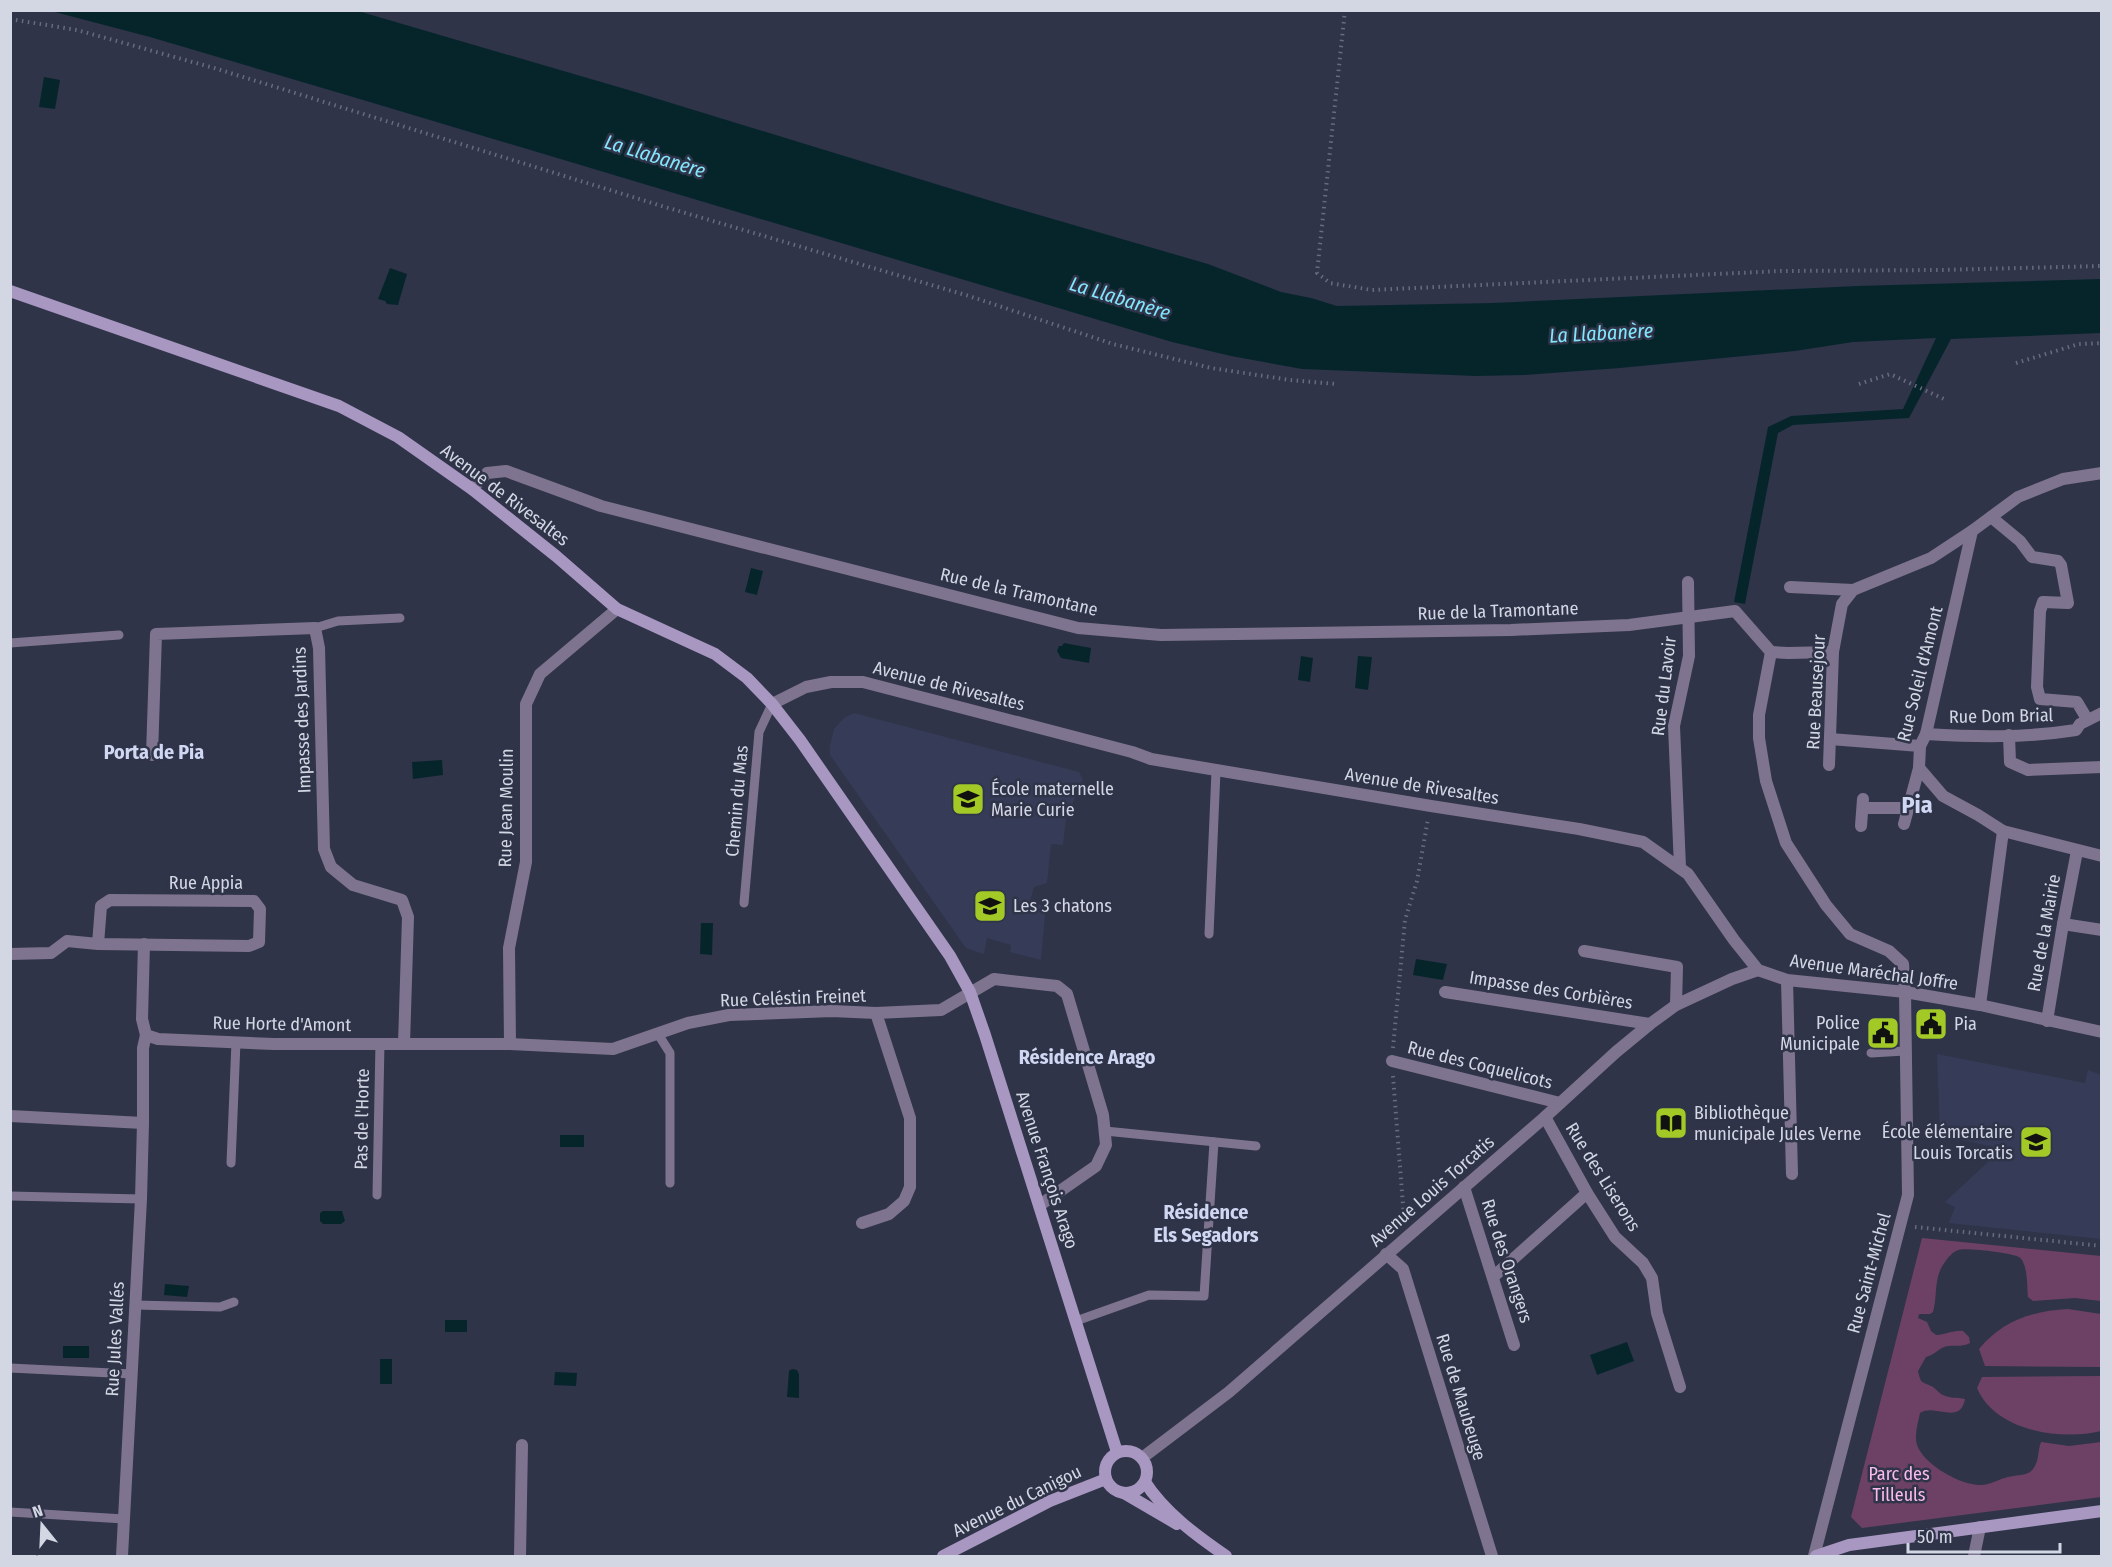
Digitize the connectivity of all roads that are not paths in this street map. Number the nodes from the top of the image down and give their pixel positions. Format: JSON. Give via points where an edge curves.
{"nodes":[{"id":1,"x":10,"y":291,"type":"edge"},
{"id":2,"x":2102,"y":473,"type":"edge"},
{"id":3,"x":472,"y":489,"type":"junction"},
{"id":4,"x":1991,"y":517,"type":"junction"},
{"id":5,"x":1972,"y":531,"type":"junction"},
{"id":6,"x":1688,"y":582,"type":"dead end"},
{"id":7,"x":1790,"y":587,"type":"dead end"},
{"id":8,"x":1853,"y":590,"type":"junction"},
{"id":9,"x":617,"y":609,"type":"junction"},
{"id":10,"x":1689,"y":616,"type":"junction"},
{"id":11,"x":400,"y":618,"type":"dead end"},
{"id":12,"x":315,"y":628,"type":"junction"},
{"id":13,"x":119,"y":635,"type":"dead end"},
{"id":14,"x":10,"y":643,"type":"edge"},
{"id":15,"x":1771,"y":652,"type":"junction"},
{"id":16,"x":1833,"y":652,"type":"junction"},
{"id":17,"x":772,"y":704,"type":"junction"},
{"id":18,"x":2102,"y":713,"type":"edge"},
{"id":19,"x":2087,"y":719,"type":"junction"},
{"id":20,"x":1926,"y":735,"type":"junction"},
{"id":21,"x":2009,"y":735,"type":"junction"},
{"id":22,"x":1830,"y":739,"type":"junction"},
{"id":23,"x":1920,"y":746,"type":"junction"},
{"id":24,"x":152,"y":755,"type":"dead end"},
{"id":25,"x":1829,"y":765,"type":"dead end"},
{"id":26,"x":2102,"y":766,"type":"edge"},
{"id":27,"x":1919,"y":768,"type":"junction"},
{"id":28,"x":1216,"y":771,"type":"junction"},
{"id":29,"x":1907,"y":808,"type":"junction"},
{"id":30,"x":1904,"y":824,"type":"dead end"},
{"id":31,"x":1861,"y":826,"type":"dead end"},
{"id":32,"x":2003,"y":831,"type":"junction"},
{"id":33,"x":2077,"y":851,"type":"junction"},
{"id":34,"x":2102,"y":855,"type":"edge"},
{"id":35,"x":1684,"y":870,"type":"junction"},
{"id":36,"x":744,"y":903,"type":"dead end"},
{"id":37,"x":2063,"y":924,"type":"junction"},
{"id":38,"x":2102,"y":930,"type":"edge"},
{"id":39,"x":1209,"y":934,"type":"dead end"},
{"id":40,"x":98,"y":944,"type":"junction"},
{"id":41,"x":144,"y":944,"type":"junction"},
{"id":42,"x":1584,"y":951,"type":"dead end"},
{"id":43,"x":10,"y":954,"type":"edge"},
{"id":44,"x":1758,"y":970,"type":"junction"},
{"id":45,"x":1786,"y":980,"type":"junction"},
{"id":46,"x":970,"y":992,"type":"junction"},
{"id":47,"x":1445,"y":992,"type":"dead end"},
{"id":48,"x":1905,"y":992,"type":"junction"},
{"id":49,"x":1676,"y":1005,"type":"junction"},
{"id":50,"x":1980,"y":1005,"type":"junction"},
{"id":51,"x":876,"y":1013,"type":"junction"},
{"id":52,"x":2047,"y":1021,"type":"junction"},
{"id":53,"x":1650,"y":1024,"type":"junction"},
{"id":54,"x":2102,"y":1032,"type":"edge"},
{"id":55,"x":658,"y":1034,"type":"junction"},
{"id":56,"x":146,"y":1035,"type":"junction"},
{"id":57,"x":236,"y":1042,"type":"junction"},
{"id":58,"x":380,"y":1043,"type":"junction"},
{"id":59,"x":404,"y":1044,"type":"junction"},
{"id":60,"x":510,"y":1044,"type":"junction"},
{"id":61,"x":1905,"y":1050,"type":"junction"},
{"id":62,"x":1871,"y":1053,"type":"dead end"},
{"id":63,"x":1392,"y":1061,"type":"road end"},
{"id":64,"x":1560,"y":1103,"type":"junction"},
{"id":65,"x":10,"y":1116,"type":"edge"},
{"id":66,"x":1545,"y":1117,"type":"junction"},
{"id":67,"x":143,"y":1123,"type":"junction"},
{"id":68,"x":1106,"y":1131,"type":"junction"},
{"id":69,"x":1214,"y":1142,"type":"junction"},
{"id":70,"x":1256,"y":1146,"type":"dead end"},
{"id":71,"x":231,"y":1163,"type":"dead end"},
{"id":72,"x":1792,"y":1174,"type":"dead end"},
{"id":73,"x":670,"y":1183,"type":"dead end"},
{"id":74,"x":1464,"y":1187,"type":"junction"},
{"id":75,"x":1587,"y":1193,"type":"junction"},
{"id":76,"x":377,"y":1195,"type":"dead end"},
{"id":77,"x":10,"y":1196,"type":"edge"},
{"id":78,"x":141,"y":1199,"type":"junction"},
{"id":79,"x":1040,"y":1205,"type":"junction"},
{"id":80,"x":862,"y":1223,"type":"dead end"},
{"id":81,"x":1386,"y":1254,"type":"junction"},
{"id":82,"x":1493,"y":1277,"type":"junction"},
{"id":83,"x":234,"y":1302,"type":"dead end"},
{"id":84,"x":135,"y":1305,"type":"junction"},
{"id":85,"x":1076,"y":1321,"type":"junction"},
{"id":86,"x":1514,"y":1345,"type":"dead end"},
{"id":87,"x":10,"y":1368,"type":"edge"},
{"id":88,"x":132,"y":1374,"type":"junction"},
{"id":89,"x":1680,"y":1387,"type":"dead end"},
{"id":90,"x":522,"y":1445,"type":"dead end"},
{"id":91,"x":1118,"y":1452,"type":"junction"},
{"id":92,"x":1142,"y":1458,"type":"junction"},
{"id":93,"x":1106,"y":1479,"type":"junction"},
{"id":94,"x":1145,"y":1482,"type":"junction"},
{"id":95,"x":1124,"y":1493,"type":"junction"},
{"id":96,"x":2102,"y":1511,"type":"edge"},
{"id":97,"x":10,"y":1512,"type":"edge"},
{"id":98,"x":124,"y":1519,"type":"junction"},
{"id":99,"x":1980,"y":1527,"type":"junction"},
{"id":100,"x":1194,"y":1533,"type":"junction"},
{"id":101,"x":122,"y":1557,"type":"edge"},
{"id":102,"x":520,"y":1557,"type":"edge"},
{"id":103,"x":944,"y":1557,"type":"edge"},
{"id":104,"x":1226,"y":1557,"type":"edge"},
{"id":105,"x":1492,"y":1557,"type":"edge"},
{"id":106,"x":1815,"y":1557,"type":"edge"},
{"id":107,"x":1974,"y":1557,"type":"edge"}],
"edges":[{"from":1,"to":3,"type":"main road","name":"Avenue de Rivesaltes","via":[[339,406],[398,437]]},
{"from":2,"to":4,"type":"street","via":[[2063,479],[2018,497]]},
{"from":3,"to":9,"type":"main road","name":"Avenue de Rivesaltes"},
{"from":3,"to":10,"type":"street","name":"Rue de la Tramontane","via":[[487,473],[506,471],[601,506],[1078,628],[1161,635],[1488,630],[1629,625]]},
{"from":4,"to":5,"type":"street"},
{"from":4,"to":19,"type":"street","via":[[2020,541],[2032,557],[2058,561],[2061,565],[2068,603],[2043,602],[2037,687],[2040,699],[2077,702]]},
{"from":5,"to":8,"type":"street","via":[[1931,558]]},
{"from":5,"to":20,"type":"street","name":"Rue Soleil d'Amont"},
{"from":6,"to":10,"type":"street","name":"Rue du Lavoir"},
{"from":7,"to":8,"type":"street"},
{"from":8,"to":16,"type":"street","name":"Rue Beausejour","via":[[1842,604]]},
{"from":9,"to":17,"type":"main road","name":"Avenue de Rivesaltes","via":[[715,654],[747,678]]},
{"from":9,"to":60,"type":"street","name":"Rue Jean Moulin","via":[[540,674],[526,704],[526,861],[508,948]]},
{"from":10,"to":15,"type":"street","name":"Rue de la Tramontane","via":[[1736,611]]},
{"from":10,"to":35,"type":"street","name":"Rue du Lavoir","via":[[1689,657],[1674,726]]},
{"from":11,"to":12,"type":"lane","via":[[338,621]]},
{"from":12,"to":24,"type":"street","name":"Impasse des Jardins","via":[[156,634]]},
{"from":12,"to":59,"type":"street","name":"Impasse des Jardins","via":[[319,648],[324,849],[332,867],[353,885],[402,900],[408,917]]},
{"from":13,"to":14,"type":"lane"},
{"from":15,"to":16,"type":"street"},
{"from":15,"to":48,"type":"street","name":"Rue Saint-Michel","via":[[1759,715],[1759,738],[1766,781],[1786,843],[1850,934],[1890,951],[1903,964]]},
{"from":16,"to":22,"type":"street","name":"Rue Beausejour"},
{"from":17,"to":28,"type":"street","name":"Avenue de Rivesaltes","via":[[806,687],[862,682],[1151,759]]},
{"from":17,"to":36,"type":"lane","name":"Chemin du Mas","via":[[759,732]]},
{"from":17,"to":46,"type":"main road","name":"Avenue François Arago","via":[[943,946]]},
{"from":18,"to":19,"type":"street"},
{"from":19,"to":21,"type":"street","name":"Rue Dom Brial","via":[[2076,730]]},
{"from":20,"to":21,"type":"street","name":"Rue Dom Brial"},
{"from":20,"to":23,"type":"street","name":"Rue Soleil d'Amont"},
{"from":21,"to":26,"type":"street","via":[[2010,762],[2028,770]]},
{"from":22,"to":23,"type":"street"},
{"from":22,"to":25,"type":"street","name":"Rue Beausejour"},
{"from":23,"to":27,"type":"street","name":"Rue Soleil d'Amont"},
{"from":27,"to":29,"type":"street","name":"Rue Soleil d'Amont"},
{"from":27,"to":32,"type":"street","via":[[1943,796]]},
{"from":28,"to":35,"type":"street","name":"Avenue de Rivesaltes","via":[[1643,842]]},
{"from":28,"to":39,"type":"lane"},
{"from":29,"to":30,"type":"street","name":"Rue Soleil d'Amont"},
{"from":29,"to":31,"type":"street","via":[[1863,804]]},
{"from":32,"to":33,"type":"street"},
{"from":32,"to":50,"type":"street"},
{"from":33,"to":34,"type":"street"},
{"from":33,"to":37,"type":"street","name":"Rue de la Mairie"},
{"from":35,"to":44,"type":"street"},
{"from":37,"to":38,"type":"street"},
{"from":37,"to":52,"type":"street","name":"Rue de la Mairie"},
{"from":40,"to":41,"type":"street","name":"Rue Appia"},
{"from":40,"to":41,"type":"street","name":"Rue Appia","via":[[101,906],[110,900],[254,901],[260,909],[259,942],[249,946]]},
{"from":40,"to":43,"type":"street","name":"Rue Appia","via":[[67,941],[51,954]]},
{"from":41,"to":56,"type":"street","via":[[142,1019]]},
{"from":42,"to":49,"type":"street","via":[[1677,967]]},
{"from":44,"to":45,"type":"street","name":"Avenue Maréchal Joffre"},
{"from":44,"to":49,"type":"street","name":"Avenue Louis Torcatis"},
{"from":45,"to":48,"type":"street","name":"Avenue Maréchal Joffre"},
{"from":45,"to":72,"type":"street"},
{"from":46,"to":51,"type":"street","name":"Rue Celéstin Freinet","via":[[941,1010]]},
{"from":46,"to":68,"type":"street","name":"Rue Celéstin Freinet","via":[[994,979],[1057,986],[1067,994]]},
{"from":46,"to":79,"type":"main road","name":"Avenue François Arago"},
{"from":47,"to":53,"type":"street","name":"Impasse des Corbières"},
{"from":48,"to":50,"type":"street","name":"Avenue Maréchal Joffre"},
{"from":48,"to":61,"type":"street","name":"Rue Saint-Michel"},
{"from":49,"to":53,"type":"street","name":"Avenue Louis Torcatis"},
{"from":50,"to":52,"type":"street","name":"Avenue Maréchal Joffre"},
{"from":51,"to":55,"type":"street","name":"Rue Celéstin Freinet","via":[[729,1015]]},
{"from":51,"to":80,"type":"street","via":[[910,1118],[910,1187],[904,1201],[889,1214]]},
{"from":52,"to":54,"type":"street","name":"Avenue Maréchal Joffre"},
{"from":53,"to":64,"type":"street","name":"Avenue Louis Torcatis"},
{"from":55,"to":60,"type":"street","name":"Rue Celéstin Freinet","via":[[613,1049]]},
{"from":55,"to":73,"type":"lane","via":[[670,1053]]},
{"from":56,"to":57,"type":"street","name":"Rue Horte d'Amont","via":[[158,1039]]},
{"from":56,"to":67,"type":"street","name":"Rue Jules Vallés"},
{"from":57,"to":58,"type":"street","name":"Rue Horte d'Amont"},
{"from":57,"to":71,"type":"lane"},
{"from":58,"to":59,"type":"street","name":"Rue Horte d'Amont"},
{"from":58,"to":76,"type":"lane","name":"Pas de l'Horte"},
{"from":59,"to":60,"type":"street","name":"Rue Horte d'Amont"},
{"from":61,"to":62,"type":"lane"},
{"from":61,"to":106,"type":"street","name":"Rue Saint-Michel","via":[[1908,1195]]},
{"from":63,"to":64,"type":"street","name":"Rue des Coquelicots"},
{"from":64,"to":66,"type":"street","name":"Avenue Louis Torcatis"},
{"from":65,"to":67,"type":"street"},
{"from":66,"to":74,"type":"street","name":"Avenue Louis Torcatis"},
{"from":66,"to":75,"type":"street","name":"Rue des Liserons"},
{"from":67,"to":78,"type":"street","name":"Rue Jules Vallés"},
{"from":68,"to":69,"type":"lane"},
{"from":68,"to":79,"type":"street","via":[[1106,1145],[1096,1166]]},
{"from":69,"to":70,"type":"lane"},
{"from":69,"to":85,"type":"lane","via":[[1204,1296],[1149,1295]]},
{"from":74,"to":81,"type":"street","name":"Avenue Louis Torcatis"},
{"from":74,"to":82,"type":"street","name":"Rue des Orangers"},
{"from":75,"to":82,"type":"street"},
{"from":75,"to":89,"type":"street","name":"Rue des Liserons","via":[[1615,1237],[1643,1263],[1652,1278],[1657,1313]]},
{"from":77,"to":78,"type":"lane"},
{"from":78,"to":84,"type":"street","name":"Rue Jules Vallés"},
{"from":79,"to":85,"type":"main road","name":"Avenue François Arago"},
{"from":81,"to":92,"type":"street","name":"Avenue Louis Torcatis","via":[[1229,1392]]},
{"from":81,"to":105,"type":"street","name":"Rue de Maubeuge","via":[[1403,1269]]},
{"from":82,"to":86,"type":"street","name":"Rue des Orangers"},
{"from":83,"to":84,"type":"lane","via":[[220,1307]]},
{"from":84,"to":88,"type":"street","name":"Rue Jules Vallés"},
{"from":85,"to":91,"type":"main road","name":"Avenue François Arago"},
{"from":87,"to":88,"type":"lane"},
{"from":88,"to":98,"type":"street","name":"Rue Jules Vallés"},
{"from":90,"to":102,"type":"street"},
{"from":91,"to":92,"type":"main road","via":[[1128,1450]]},
{"from":91,"to":93,"type":"main road","via":[[1109,1459]]},
{"from":92,"to":94,"type":"main road","via":[[1148,1473]]},
{"from":93,"to":95,"type":"main road","via":[[1110,1486]]},
{"from":93,"to":103,"type":"main road","name":"Avenue du Canigou","via":[[1050,1501]]},
{"from":94,"to":95,"type":"main road"},
{"from":94,"to":100,"type":"main road"},
{"from":95,"to":100,"type":"main road"},
{"from":96,"to":99,"type":"main road"},
{"from":97,"to":98,"type":"lane"},
{"from":98,"to":101,"type":"street","name":"Rue Jules Vallés"},
{"from":99,"to":106,"type":"main road","via":[[1849,1545]]},
{"from":99,"to":107,"type":"street"},
{"from":100,"to":104,"type":"main road"}]}
